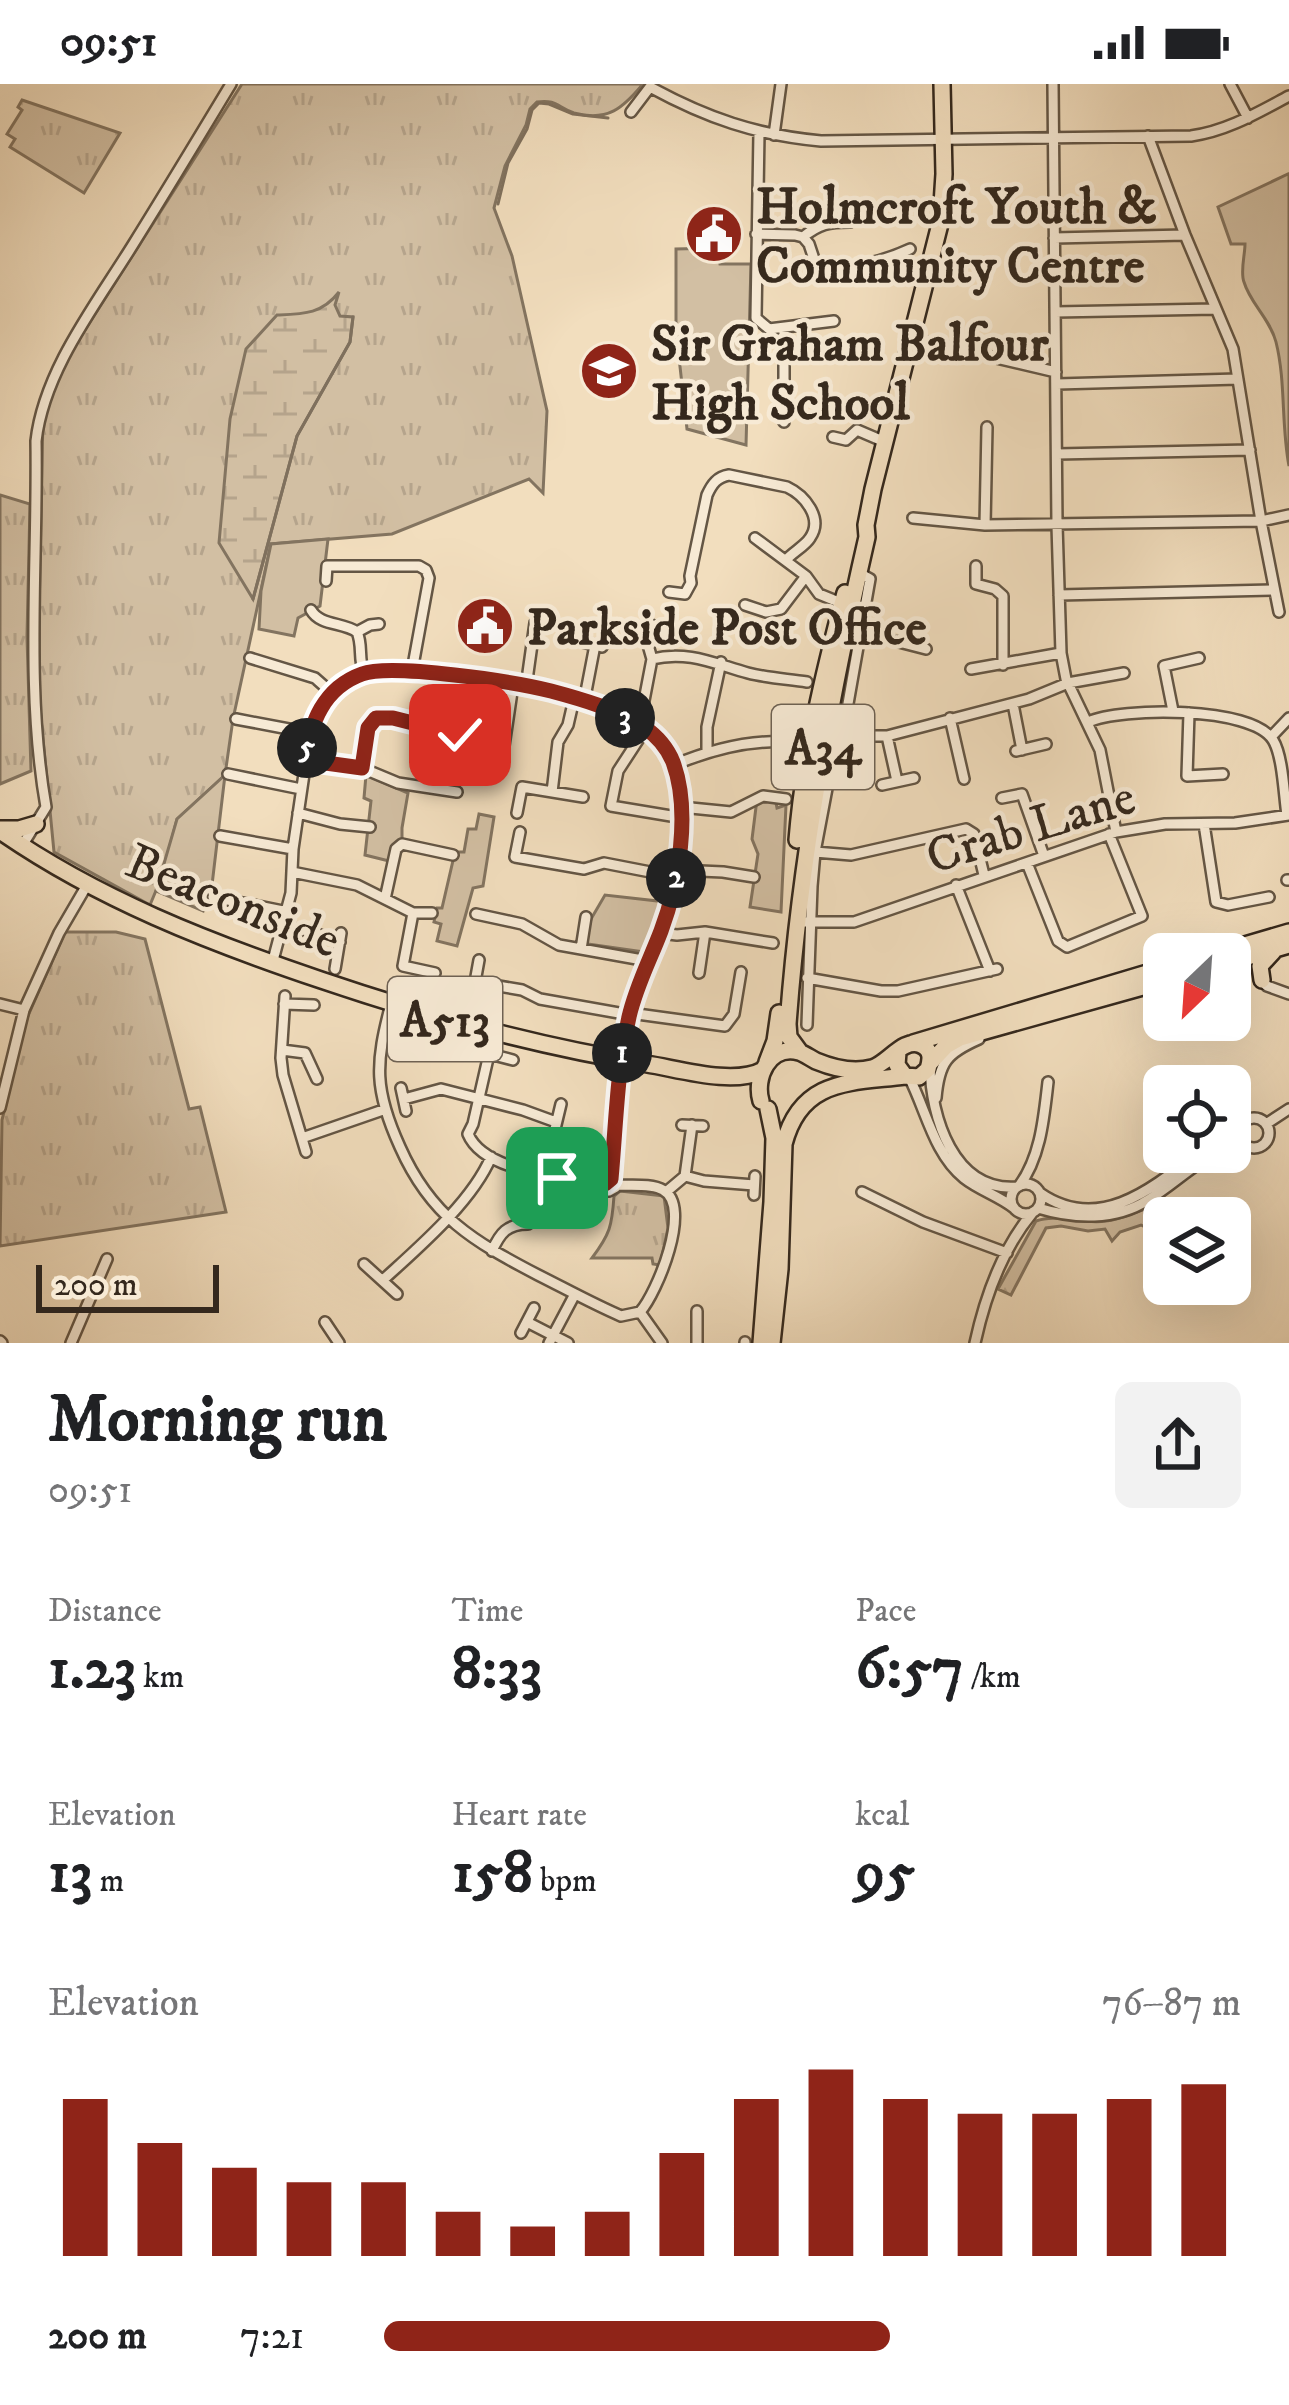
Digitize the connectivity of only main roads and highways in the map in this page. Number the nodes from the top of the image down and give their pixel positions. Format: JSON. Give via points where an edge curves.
{"nodes":[{"id":1,"x":943,"y":84,"type":"edge"},
{"id":2,"x":866,"y":525,"type":"junction"},
{"id":3,"x":847,"y":605,"type":"junction"},
{"id":4,"x":832,"y":723,"type":"junction"},
{"id":5,"x":36,"y":824,"type":"road end"},
{"id":6,"x":0,"y":830,"type":"edge"},
{"id":7,"x":1289,"y":932,"type":"edge"},
{"id":8,"x":1251,"y":943,"type":"edge"},
{"id":9,"x":1283,"y":947,"type":"edge"},
{"id":10,"x":1251,"y":957,"type":"edge"},
{"id":11,"x":1251,"y":972,"type":"edge"},
{"id":12,"x":1143,"y":974,"type":"edge"},
{"id":13,"x":1143,"y":987,"type":"edge"},
{"id":14,"x":906,"y":1047,"type":"junction"},
{"id":15,"x":807,"y":1056,"type":"junction"},
{"id":16,"x":930,"y":1065,"type":"junction"},
{"id":17,"x":765,"y":1066,"type":"junction"},
{"id":18,"x":907,"y":1076,"type":"junction"},
{"id":19,"x":731,"y":1078,"type":"junction"},
{"id":20,"x":808,"y":1102,"type":"junction"},
{"id":21,"x":765,"y":1105,"type":"junction"},
{"id":22,"x":761,"y":1343,"type":"edge"},
{"id":23,"x":772,"y":1343,"type":"edge"}],
"edges":[{"from":1,"to":2,"type":"highway","number":"A34","via":[[941,220]]},
{"from":2,"to":3,"type":"highway","number":"A34"},
{"from":2,"to":3,"type":"highway","number":"A34"},
{"from":3,"to":4,"type":"highway","number":"A34"},
{"from":4,"to":15,"type":"highway","number":"A34","via":[[809,823],[788,1024]]},
{"from":4,"to":17,"type":"highway","number":"A34","via":[[801,786],[776,1041]]},
{"from":5,"to":6,"type":"highway"},
{"from":6,"to":19,"type":"highway","name":"Beaconside","number":"A513","via":[[148,916],[272,964],[513,1037]]},
{"from":7,"to":8,"type":"highway"},
{"from":9,"to":10,"type":"highway"},
{"from":9,"to":11,"type":"highway","via":[[1260,966],[1262,980]]},
{"from":12,"to":14,"type":"highway"},
{"from":13,"to":16,"type":"highway","via":[[960,1038]]},
{"from":14,"to":15,"type":"highway","via":[[864,1070]]},
{"from":14,"to":16,"type":"highway","via":[[925,1047]]},
{"from":14,"to":18,"type":"highway","via":[[897,1065]]},
{"from":15,"to":17,"type":"highway","via":[[784,1052]]},
{"from":15,"to":20,"type":"highway","via":[[820,1074]]},
{"from":16,"to":18,"type":"highway","via":[[921,1076]]},
{"from":17,"to":19,"type":"highway","name":"Beaconside","number":"A513"},
{"from":17,"to":21,"type":"highway","via":[[758,1083]]},
{"from":18,"to":20,"type":"highway","via":[[831,1085]]},
{"from":19,"to":21,"type":"highway","name":"Beaconside","number":"A513"},
{"from":20,"to":21,"type":"highway","via":[[785,1113]]},
{"from":20,"to":23,"type":"highway","via":[[784,1144]]},
{"from":21,"to":22,"type":"highway","via":[[774,1138]]}]}
